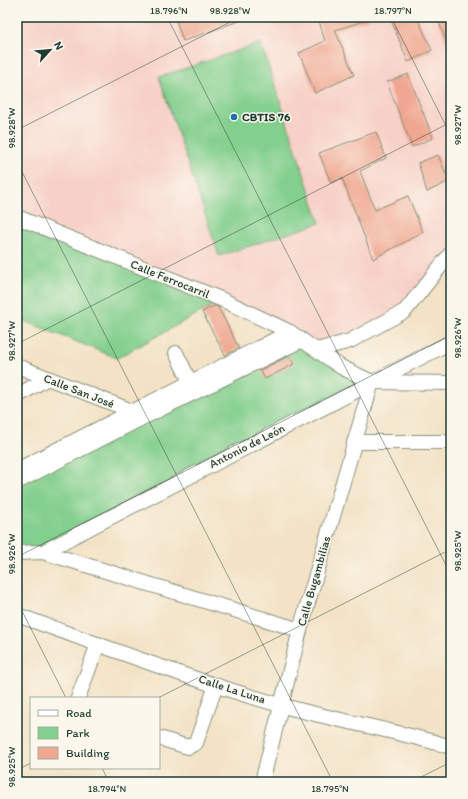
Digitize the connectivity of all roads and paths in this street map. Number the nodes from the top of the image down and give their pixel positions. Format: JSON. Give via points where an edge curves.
{"nodes":[{"id":1,"x":17,"y":217,"type":"edge"},
{"id":2,"x":451,"y":253,"type":"edge"},
{"id":3,"x":290,"y":332,"type":"junction"},
{"id":4,"x":302,"y":340,"type":"junction"},
{"id":5,"x":451,"y":342,"type":"edge"},
{"id":6,"x":317,"y":350,"type":"junction"},
{"id":7,"x":176,"y":353,"type":"dead end"},
{"id":8,"x":17,"y":366,"type":"edge"},
{"id":9,"x":46,"y":379,"type":"junction"},
{"id":10,"x":372,"y":382,"type":"junction"},
{"id":11,"x":451,"y":383,"type":"edge"},
{"id":12,"x":193,"y":387,"type":"junction"},
{"id":13,"x":17,"y":396,"type":"edge"},
{"id":14,"x":136,"y":415,"type":"junction"},
{"id":15,"x":354,"y":442,"type":"junction"},
{"id":16,"x":451,"y":442,"type":"edge"},
{"id":17,"x":17,"y":470,"type":"edge"},
{"id":18,"x":17,"y":482,"type":"edge"},
{"id":19,"x":44,"y":552,"type":"junction"},
{"id":20,"x":17,"y":553,"type":"edge"},
{"id":21,"x":17,"y":615,"type":"edge"},
{"id":22,"x":300,"y":630,"type":"junction"},
{"id":23,"x":98,"y":644,"type":"junction"},
{"id":24,"x":216,"y":685,"type":"junction"},
{"id":25,"x":78,"y":697,"type":"edge"},
{"id":26,"x":281,"y":706,"type":"junction"},
{"id":27,"x":160,"y":738,"type":"edge"},
{"id":28,"x":451,"y":747,"type":"edge"},
{"id":29,"x":262,"y":782,"type":"edge"}],
"edges":[{"from":1,"to":3,"type":"street","name":"Calle Ferrocarril","via":[[224,300]]},
{"from":2,"to":6,"type":"street","via":[[405,311],[350,341]]},
{"from":3,"to":4,"type":"street","name":"Calle Ferrocarril"},
{"from":3,"to":12,"type":"street"},
{"from":4,"to":6,"type":"street","name":"Calle Ferrocarril"},
{"from":4,"to":12,"type":"street"},
{"from":5,"to":10,"type":"street","name":"Antonio de León"},
{"from":6,"to":10,"type":"street","name":"Calle Ferrocarril","via":[[341,367]]},
{"from":7,"to":12,"type":"street"},
{"from":8,"to":9,"type":"street","name":"Calle San José"},
{"from":9,"to":13,"type":"street"},
{"from":9,"to":14,"type":"street","name":"Calle San José"},
{"from":10,"to":11,"type":"street"},
{"from":10,"to":15,"type":"street","name":"Calle Bugambilias"},
{"from":10,"to":19,"type":"street","name":"Antonio de León"},
{"from":12,"to":14,"type":"street"},
{"from":14,"to":17,"type":"street"},
{"from":14,"to":18,"type":"street"},
{"from":15,"to":16,"type":"street"},
{"from":15,"to":22,"type":"street","name":"Calle Bugambilias"},
{"from":19,"to":20,"type":"street"},
{"from":19,"to":22,"type":"street"},
{"from":21,"to":23,"type":"street","name":"Calle La Luna"},
{"from":22,"to":26,"type":"street","name":"Calle Bugambilias"},
{"from":23,"to":24,"type":"street","name":"Calle La Luna"},
{"from":23,"to":25,"type":"street"},
{"from":24,"to":26,"type":"street","name":"Calle La Luna"},
{"from":24,"to":27,"type":"street","via":[[196,743],[188,747]]},
{"from":26,"to":28,"type":"street","name":"Calle La Luna"},
{"from":26,"to":29,"type":"street","name":"Calle Bugambilias"}]}
